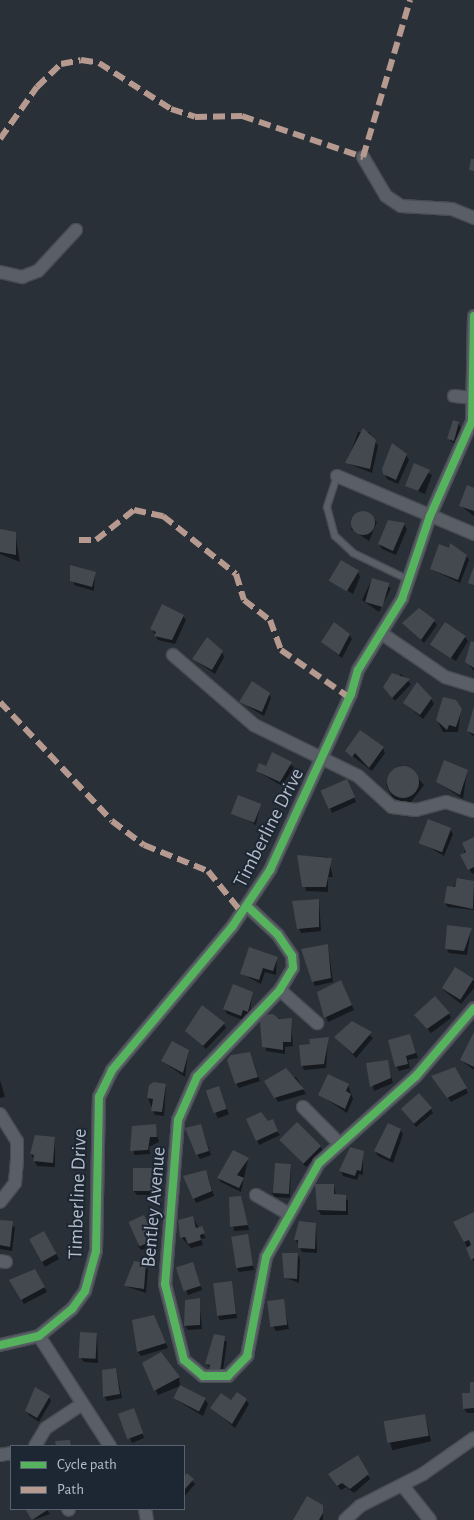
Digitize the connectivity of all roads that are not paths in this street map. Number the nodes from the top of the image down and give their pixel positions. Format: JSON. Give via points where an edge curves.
{"nodes":[{"id":1,"x":364,"y":157,"type":"dead end"},
{"id":2,"x":474,"y":218,"type":"edge"},
{"id":3,"x":76,"y":230,"type":"dead end"},
{"id":4,"x":0,"y":272,"type":"edge"},
{"id":5,"x":474,"y":316,"type":"edge"},
{"id":6,"x":454,"y":396,"type":"dead end"},
{"id":7,"x":473,"y":398,"type":"edge"},
{"id":8,"x":337,"y":476,"type":"joint"},
{"id":9,"x":430,"y":516,"type":"junction"},
{"id":10,"x":474,"y":534,"type":"edge"},
{"id":11,"x":409,"y":580,"type":"junction"},
{"id":12,"x":380,"y":633,"type":"junction"},
{"id":13,"x":173,"y":655,"type":"dead end"},
{"id":14,"x":474,"y":686,"type":"edge"},
{"id":15,"x":322,"y":759,"type":"junction"},
{"id":16,"x":474,"y":811,"type":"edge"},
{"id":17,"x":247,"y":906,"type":"junction"},
{"id":18,"x":280,"y":990,"type":"junction"},
{"id":19,"x":474,"y":1008,"type":"edge"},
{"id":20,"x":316,"y":1024,"type":"dead end"},
{"id":21,"x":304,"y":1107,"type":"dead end"},
{"id":22,"x":0,"y":1114,"type":"edge"},
{"id":23,"x":338,"y":1142,"type":"junction"},
{"id":24,"x":256,"y":1195,"type":"dead end"},
{"id":25,"x":0,"y":1202,"type":"edge"},
{"id":26,"x":289,"y":1214,"type":"junction"},
{"id":27,"x":39,"y":1336,"type":"junction"},
{"id":28,"x":0,"y":1345,"type":"edge"},
{"id":29,"x":82,"y":1404,"type":"junction"},
{"id":30,"x":474,"y":1438,"type":"edge"},
{"id":31,"x":36,"y":1445,"type":"edge"},
{"id":32,"x":109,"y":1445,"type":"edge"},
{"id":33,"x":403,"y":1486,"type":"junction"},
{"id":34,"x":345,"y":1520,"type":"edge"},
{"id":35,"x":430,"y":1520,"type":"edge"}],
"edges":[{"from":1,"to":2,"type":"street","via":[[386,196],[401,206],[452,209]]},
{"from":3,"to":4,"type":"street","via":[[38,271],[22,278]]},
{"from":5,"to":7,"type":"street","name":"Timberline Drive"},
{"from":6,"to":7,"type":"street"},
{"from":7,"to":9,"type":"street","name":"Timberline Drive","via":[[472,421]]},
{"from":8,"to":9,"type":"street"},
{"from":8,"to":11,"type":"lane","via":[[327,507],[335,536],[353,553]]},
{"from":9,"to":10,"type":"street"},
{"from":9,"to":11,"type":"street","name":"Timberline Drive"},
{"from":11,"to":12,"type":"street","name":"Timberline Drive"},
{"from":12,"to":14,"type":"street","via":[[445,676]]},
{"from":12,"to":15,"type":"street","name":"Timberline Drive","via":[[358,670]]},
{"from":13,"to":15,"type":"street","via":[[254,726]]},
{"from":15,"to":16,"type":"street","via":[[358,776],[392,807],[416,810],[446,802]]},
{"from":15,"to":17,"type":"street","name":"Timberline Drive","via":[[281,850]]},
{"from":17,"to":18,"type":"street","name":"Bentley Avenue","via":[[278,935],[292,956],[293,968]]},
{"from":17,"to":27,"type":"street","name":"Timberline Drive","via":[[112,1070],[99,1097],[95,1133],[96,1251],[92,1268],[72,1309]]},
{"from":18,"to":20,"type":"street"},
{"from":18,"to":26,"type":"street","name":"Bentley Avenue","via":[[197,1076],[178,1120],[165,1284],[184,1360],[193,1370],[214,1379],[228,1376],[247,1356],[259,1277]]},
{"from":19,"to":23,"type":"street","name":"Bentley Avenue","via":[[416,1076]]},
{"from":21,"to":23,"type":"street"},
{"from":22,"to":25,"type":"street","via":[[15,1134],[17,1160],[14,1182]]},
{"from":23,"to":26,"type":"street","name":"Bentley Avenue","via":[[319,1163]]},
{"from":24,"to":26,"type":"street"},
{"from":27,"to":28,"type":"street","name":"Timberline Drive"},
{"from":27,"to":29,"type":"street"},
{"from":29,"to":31,"type":"street","via":[[46,1428]]},
{"from":29,"to":32,"type":"street"},
{"from":30,"to":33,"type":"street"},
{"from":33,"to":34,"type":"street","via":[[360,1506]]},
{"from":33,"to":35,"type":"street"}]}
